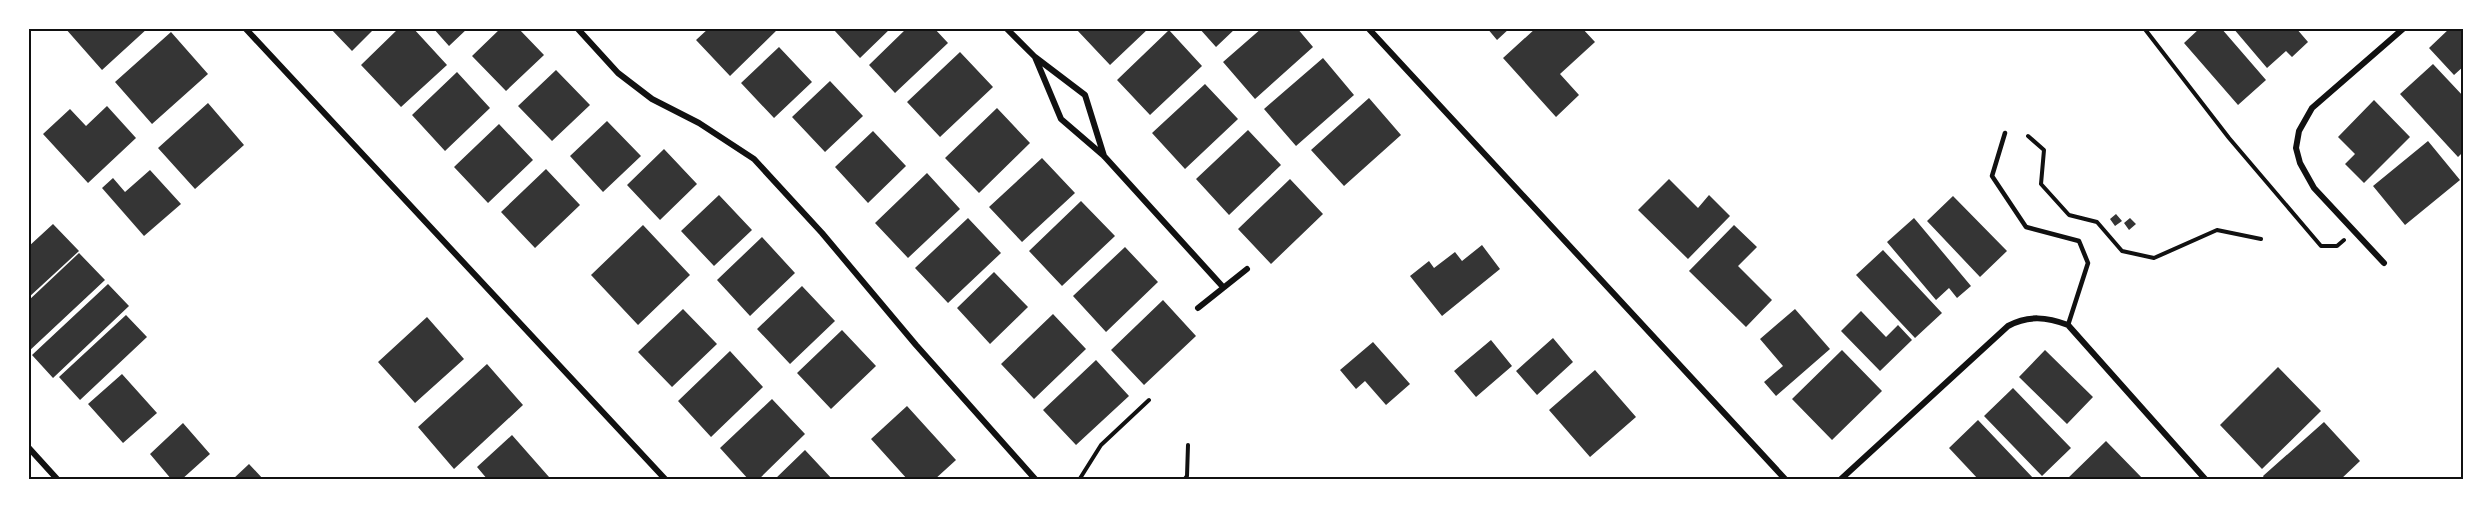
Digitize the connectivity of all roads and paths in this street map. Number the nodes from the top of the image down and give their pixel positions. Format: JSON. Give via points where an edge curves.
{"nodes":[{"id":1,"x":245,"y":28,"type":"edge"},
{"id":2,"x":577,"y":28,"type":"edge"},
{"id":3,"x":1006,"y":28,"type":"edge"},
{"id":4,"x":1368,"y":28,"type":"edge"},
{"id":5,"x":2144,"y":28,"type":"edge"},
{"id":6,"x":2404,"y":28,"type":"edge"},
{"id":7,"x":1035,"y":57,"type":"junction"},
{"id":8,"x":2005,"y":133,"type":"dead end"},
{"id":9,"x":2028,"y":136,"type":"dead end"},
{"id":10,"x":1104,"y":156,"type":"junction"},
{"id":11,"x":2355,"y":231,"type":"junction"},
{"id":12,"x":2261,"y":239,"type":"dead end"},
{"id":13,"x":2384,"y":263,"type":"dead end"},
{"id":14,"x":1247,"y":269,"type":"dead end"},
{"id":15,"x":1223,"y":286,"type":"junction"},
{"id":16,"x":1198,"y":308,"type":"dead end"},
{"id":17,"x":2068,"y":325,"type":"junction"},
{"id":18,"x":1149,"y":400,"type":"dead end"},
{"id":19,"x":1188,"y":445,"type":"dead end"},
{"id":20,"x":28,"y":447,"type":"edge"},
{"id":21,"x":1080,"y":479,"type":"edge"},
{"id":22,"x":58,"y":480,"type":"edge"},
{"id":23,"x":666,"y":480,"type":"edge"},
{"id":24,"x":1036,"y":480,"type":"edge"},
{"id":25,"x":1184,"y":480,"type":"edge"},
{"id":26,"x":1786,"y":480,"type":"edge"},
{"id":27,"x":1840,"y":480,"type":"edge"},
{"id":28,"x":2206,"y":480,"type":"edge"}],
"edges":[{"from":1,"to":23,"type":"street"},
{"from":2,"to":24,"type":"street","via":[[618,73],[652,99],[699,123],[754,159]]},
{"from":3,"to":7,"type":"street"},
{"from":4,"to":26,"type":"street"},
{"from":5,"to":11,"type":"path","via":[[2229,138],[2321,246],[2337,246]]},
{"from":6,"to":11,"type":"street","via":[[2312,108],[2299,131],[2296,148],[2300,163],[2314,188]]},
{"from":7,"to":10,"type":"street","via":[[1061,119]]},
{"from":7,"to":10,"type":"street","via":[[1085,94]]},
{"from":8,"to":17,"type":"lane","via":[[1992,176],[2026,227],[2079,241],[2088,262]]},
{"from":9,"to":12,"type":"path","via":[[2044,150],[2041,184],[2069,215],[2097,222],[2122,251],[2154,258],[2217,230]]},
{"from":10,"to":15,"type":"street"},
{"from":11,"to":13,"type":"street"},
{"from":14,"to":15,"type":"street"},
{"from":15,"to":16,"type":"street"},
{"from":17,"to":27,"type":"street","via":[[2051,318],[2033,318],[2008,326]]},
{"from":17,"to":28,"type":"street"},
{"from":18,"to":21,"type":"path","via":[[1101,445]]},
{"from":19,"to":25,"type":"path"},
{"from":20,"to":22,"type":"street"}]}
